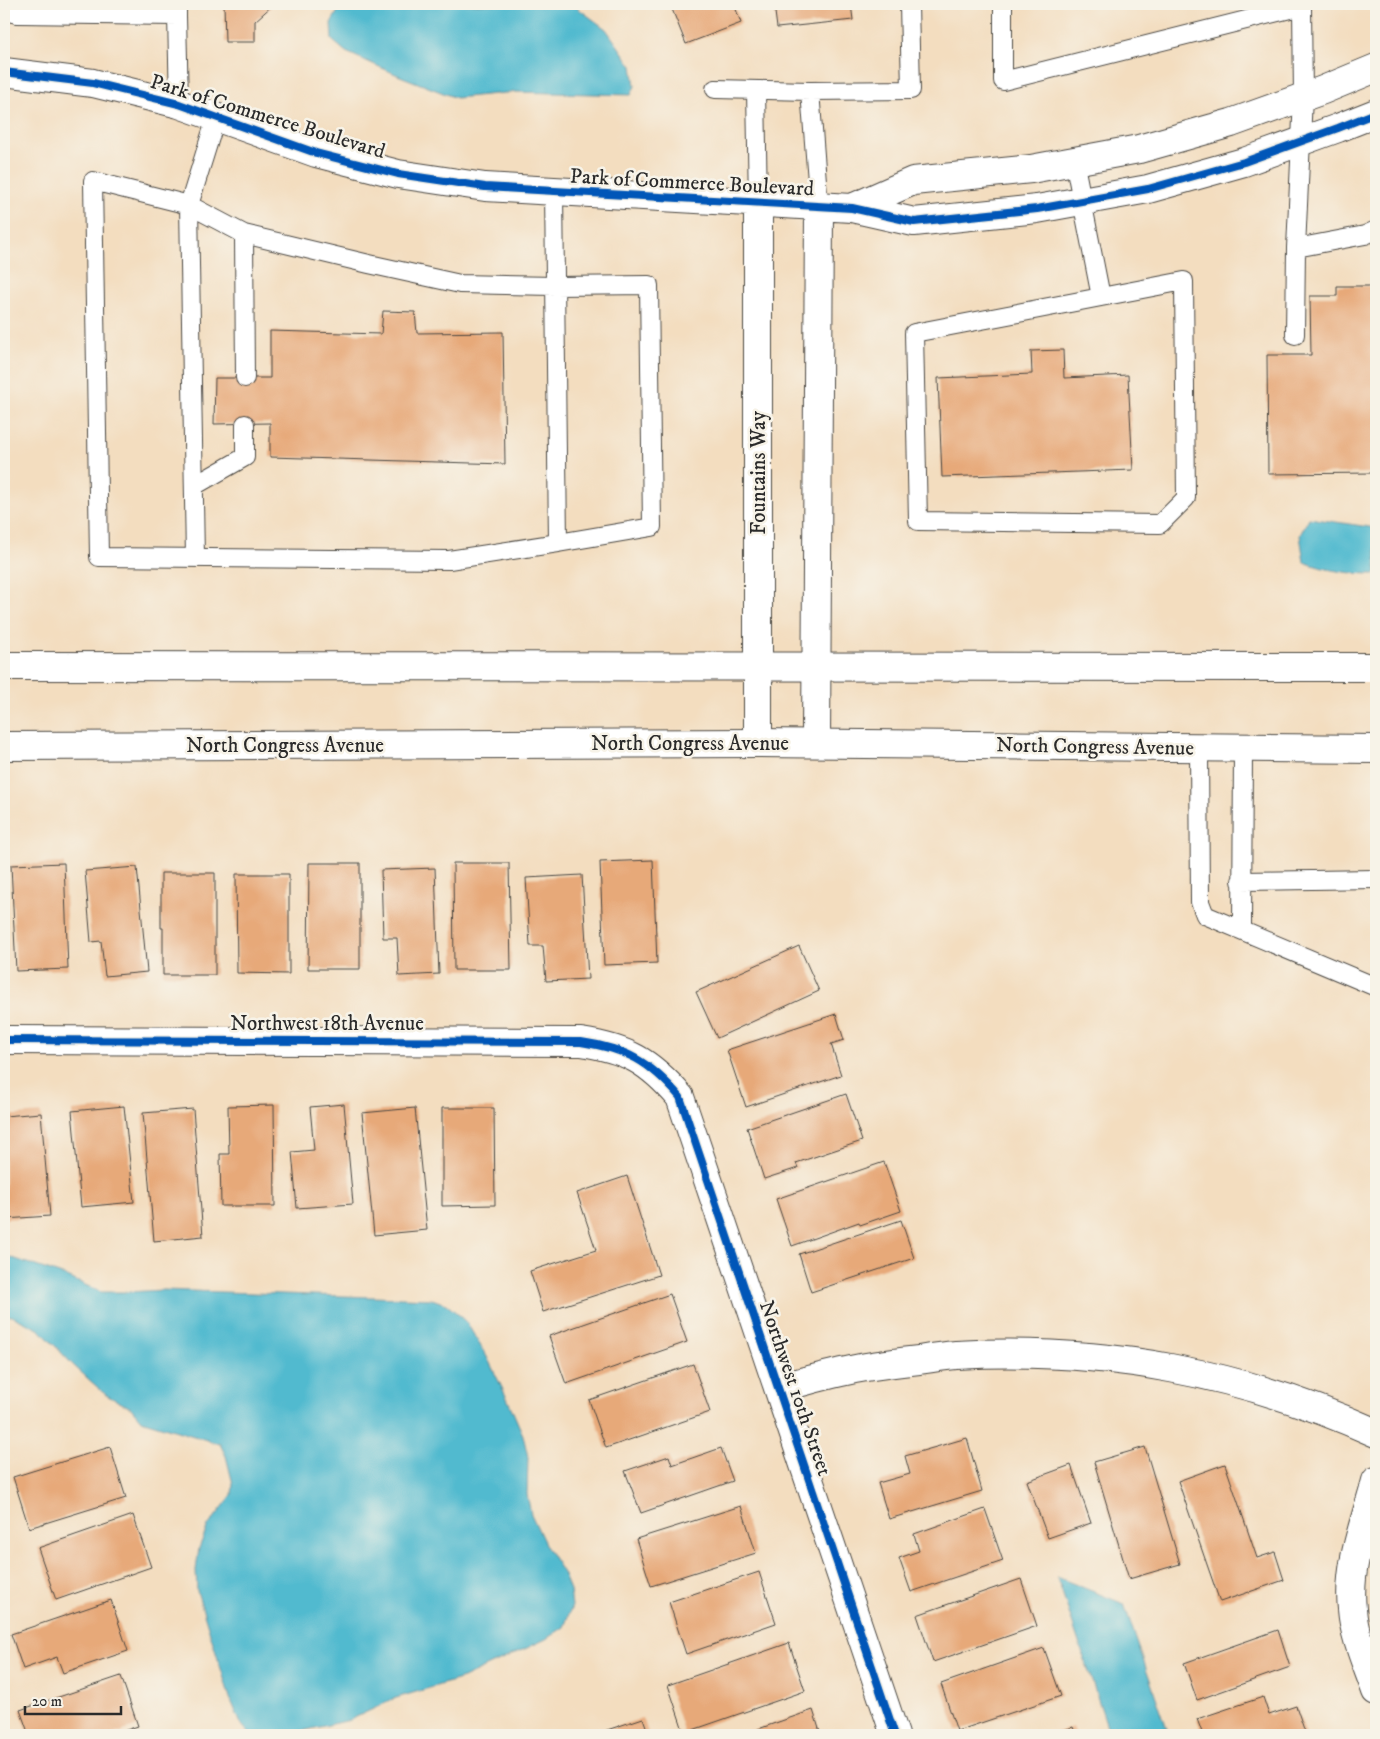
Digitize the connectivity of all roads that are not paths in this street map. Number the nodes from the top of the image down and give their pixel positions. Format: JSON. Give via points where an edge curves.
{"nodes":[{"id":1,"x":909,"y":4,"type":"edge"},
{"id":2,"x":1003,"y":4,"type":"edge"},
{"id":3,"x":1302,"y":5,"type":"edge"},
{"id":4,"x":177,"y":10,"type":"edge"},
{"id":5,"x":4,"y":11,"type":"edge"},
{"id":6,"x":1376,"y":68,"type":"edge"},
{"id":7,"x":4,"y":72,"type":"edge"},
{"id":8,"x":715,"y":89,"type":"dead end"},
{"id":9,"x":756,"y":90,"type":"junction"},
{"id":10,"x":810,"y":91,"type":"junction"},
{"id":11,"x":1303,"y":97,"type":"junction"},
{"id":12,"x":178,"y":104,"type":"junction"},
{"id":13,"x":1376,"y":113,"type":"edge"},
{"id":14,"x":216,"y":118,"type":"junction"},
{"id":15,"x":1300,"y":142,"type":"junction"},
{"id":16,"x":1074,"y":160,"type":"junction"},
{"id":17,"x":554,"y":191,"type":"junction"},
{"id":18,"x":1081,"y":201,"type":"junction"},
{"id":19,"x":758,"y":204,"type":"junction"},
{"id":20,"x":189,"y":205,"type":"junction"},
{"id":21,"x":819,"y":207,"type":"junction"},
{"id":22,"x":852,"y":208,"type":"junction"},
{"id":23,"x":1376,"y":230,"type":"edge"},
{"id":24,"x":244,"y":234,"type":"junction"},
{"id":25,"x":1296,"y":248,"type":"junction"},
{"id":26,"x":555,"y":286,"type":"junction"},
{"id":27,"x":1101,"y":297,"type":"junction"},
{"id":28,"x":1295,"y":335,"type":"dead end"},
{"id":29,"x":245,"y":378,"type":"dead end"},
{"id":30,"x":245,"y":424,"type":"dead end"},
{"id":31,"x":194,"y":486,"type":"junction"},
{"id":32,"x":558,"y":544,"type":"junction"},
{"id":33,"x":195,"y":558,"type":"junction"},
{"id":34,"x":4,"y":666,"type":"edge"},
{"id":35,"x":758,"y":667,"type":"junction"},
{"id":36,"x":817,"y":667,"type":"junction"},
{"id":37,"x":1376,"y":667,"type":"edge"},
{"id":38,"x":758,"y":743,"type":"junction"},
{"id":39,"x":816,"y":743,"type":"junction"},
{"id":40,"x":4,"y":746,"type":"edge"},
{"id":41,"x":1199,"y":747,"type":"junction"},
{"id":42,"x":1243,"y":748,"type":"junction"},
{"id":43,"x":1376,"y":749,"type":"edge"},
{"id":44,"x":1376,"y":879,"type":"edge"},
{"id":45,"x":1241,"y":881,"type":"junction"},
{"id":46,"x":1242,"y":930,"type":"junction"},
{"id":47,"x":1376,"y":988,"type":"edge"},
{"id":48,"x":4,"y":1040,"type":"edge"},
{"id":49,"x":647,"y":1064,"type":"joint"},
{"id":50,"x":778,"y":1388,"type":"junction"},
{"id":51,"x":1376,"y":1433,"type":"edge"},
{"id":52,"x":1376,"y":1481,"type":"edge"},
{"id":53,"x":1376,"y":1691,"type":"edge"},
{"id":54,"x":895,"y":1735,"type":"edge"}],
"edges":[{"from":1,"to":10,"type":"lane","via":[[911,90]]},
{"from":2,"to":3,"type":"lane","via":[[1004,81]]},
{"from":3,"to":11,"type":"lane"},
{"from":4,"to":5,"type":"lane","via":[[17,14]]},
{"from":4,"to":12,"type":"lane"},
{"from":6,"to":11,"type":"street","name":"Park of Commerce Boulevard"},
{"from":7,"to":12,"type":"street","name":"Park of Commerce Boulevard","via":[[93,84]]},
{"from":8,"to":9,"type":"lane"},
{"from":9,"to":10,"type":"lane"},
{"from":9,"to":19,"type":"lane"},
{"from":10,"to":21,"type":"lane"},
{"from":11,"to":15,"type":"lane"},
{"from":11,"to":16,"type":"street","name":"Park of Commerce Boulevard","via":[[1213,128],[1138,149]]},
{"from":12,"to":14,"type":"street","name":"Park of Commerce Boulevard"},
{"from":13,"to":15,"type":"street","name":"Park of Commerce Boulevard"},
{"from":14,"to":17,"type":"street","name":"Park of Commerce Boulevard","via":[[316,153],[398,174],[485,187]]},
{"from":14,"to":20,"type":"lane"},
{"from":15,"to":18,"type":"street","name":"Park of Commerce Boulevard","via":[[1244,162],[1148,189]]},
{"from":15,"to":25,"type":"lane"},
{"from":16,"to":18,"type":"lane"},
{"from":16,"to":22,"type":"street","name":"Park of Commerce Boulevard","via":[[1031,169],[913,181]]},
{"from":17,"to":19,"type":"street","name":"Park of Commerce Boulevard"},
{"from":17,"to":26,"type":"lane"},
{"from":18,"to":22,"type":"street","name":"Park of Commerce Boulevard","via":[[914,222]]},
{"from":18,"to":27,"type":"lane"},
{"from":19,"to":21,"type":"street","name":"Park of Commerce Boulevard"},
{"from":19,"to":35,"type":"street","name":"Fountains Way"},
{"from":20,"to":24,"type":"lane"},
{"from":20,"to":31,"type":"lane"},
{"from":20,"to":33,"type":"lane","via":[[93,181],[99,557]]},
{"from":21,"to":22,"type":"street","name":"Park of Commerce Boulevard"},
{"from":21,"to":36,"type":"street"},
{"from":23,"to":25,"type":"lane"},
{"from":24,"to":26,"type":"lane","via":[[460,284]]},
{"from":24,"to":29,"type":"lane"},
{"from":25,"to":28,"type":"lane"},
{"from":26,"to":32,"type":"lane"},
{"from":26,"to":32,"type":"lane","via":[[649,285],[652,527]]},
{"from":27,"to":27,"type":"lane","via":[[914,333],[918,521],[1160,524],[1186,498],[1184,281]]},
{"from":30,"to":31,"type":"lane","via":[[246,458]]},
{"from":31,"to":33,"type":"lane"},
{"from":32,"to":33,"type":"lane","via":[[449,560]]},
{"from":34,"to":35,"type":"street"},
{"from":35,"to":36,"type":"street"},
{"from":35,"to":38,"type":"street","name":"Fountains Way"},
{"from":36,"to":37,"type":"street"},
{"from":36,"to":39,"type":"street"},
{"from":38,"to":39,"type":"street","name":"North Congress Avenue"},
{"from":38,"to":40,"type":"street","name":"North Congress Avenue"},
{"from":39,"to":41,"type":"street","name":"North Congress Avenue"},
{"from":41,"to":42,"type":"street","name":"North Congress Avenue"},
{"from":41,"to":46,"type":"lane","via":[[1200,902],[1205,915]]},
{"from":42,"to":43,"type":"street","name":"North Congress Avenue"},
{"from":42,"to":45,"type":"lane"},
{"from":44,"to":45,"type":"lane"},
{"from":45,"to":46,"type":"lane"},
{"from":46,"to":47,"type":"lane"},
{"from":48,"to":49,"type":"street","name":"Northwest 18th Avenue","via":[[581,1042],[626,1052]]},
{"from":49,"to":50,"type":"street","name":"Northwest 10th Street","via":[[680,1097]]},
{"from":50,"to":51,"type":"street","via":[[865,1367],[955,1355],[1045,1354],[1134,1361],[1194,1372],[1280,1395]]},
{"from":50,"to":54,"type":"street","name":"Northwest 10th Street"},
{"from":52,"to":53,"type":"street","via":[[1354,1563],[1351,1587],[1358,1636]]}]}
